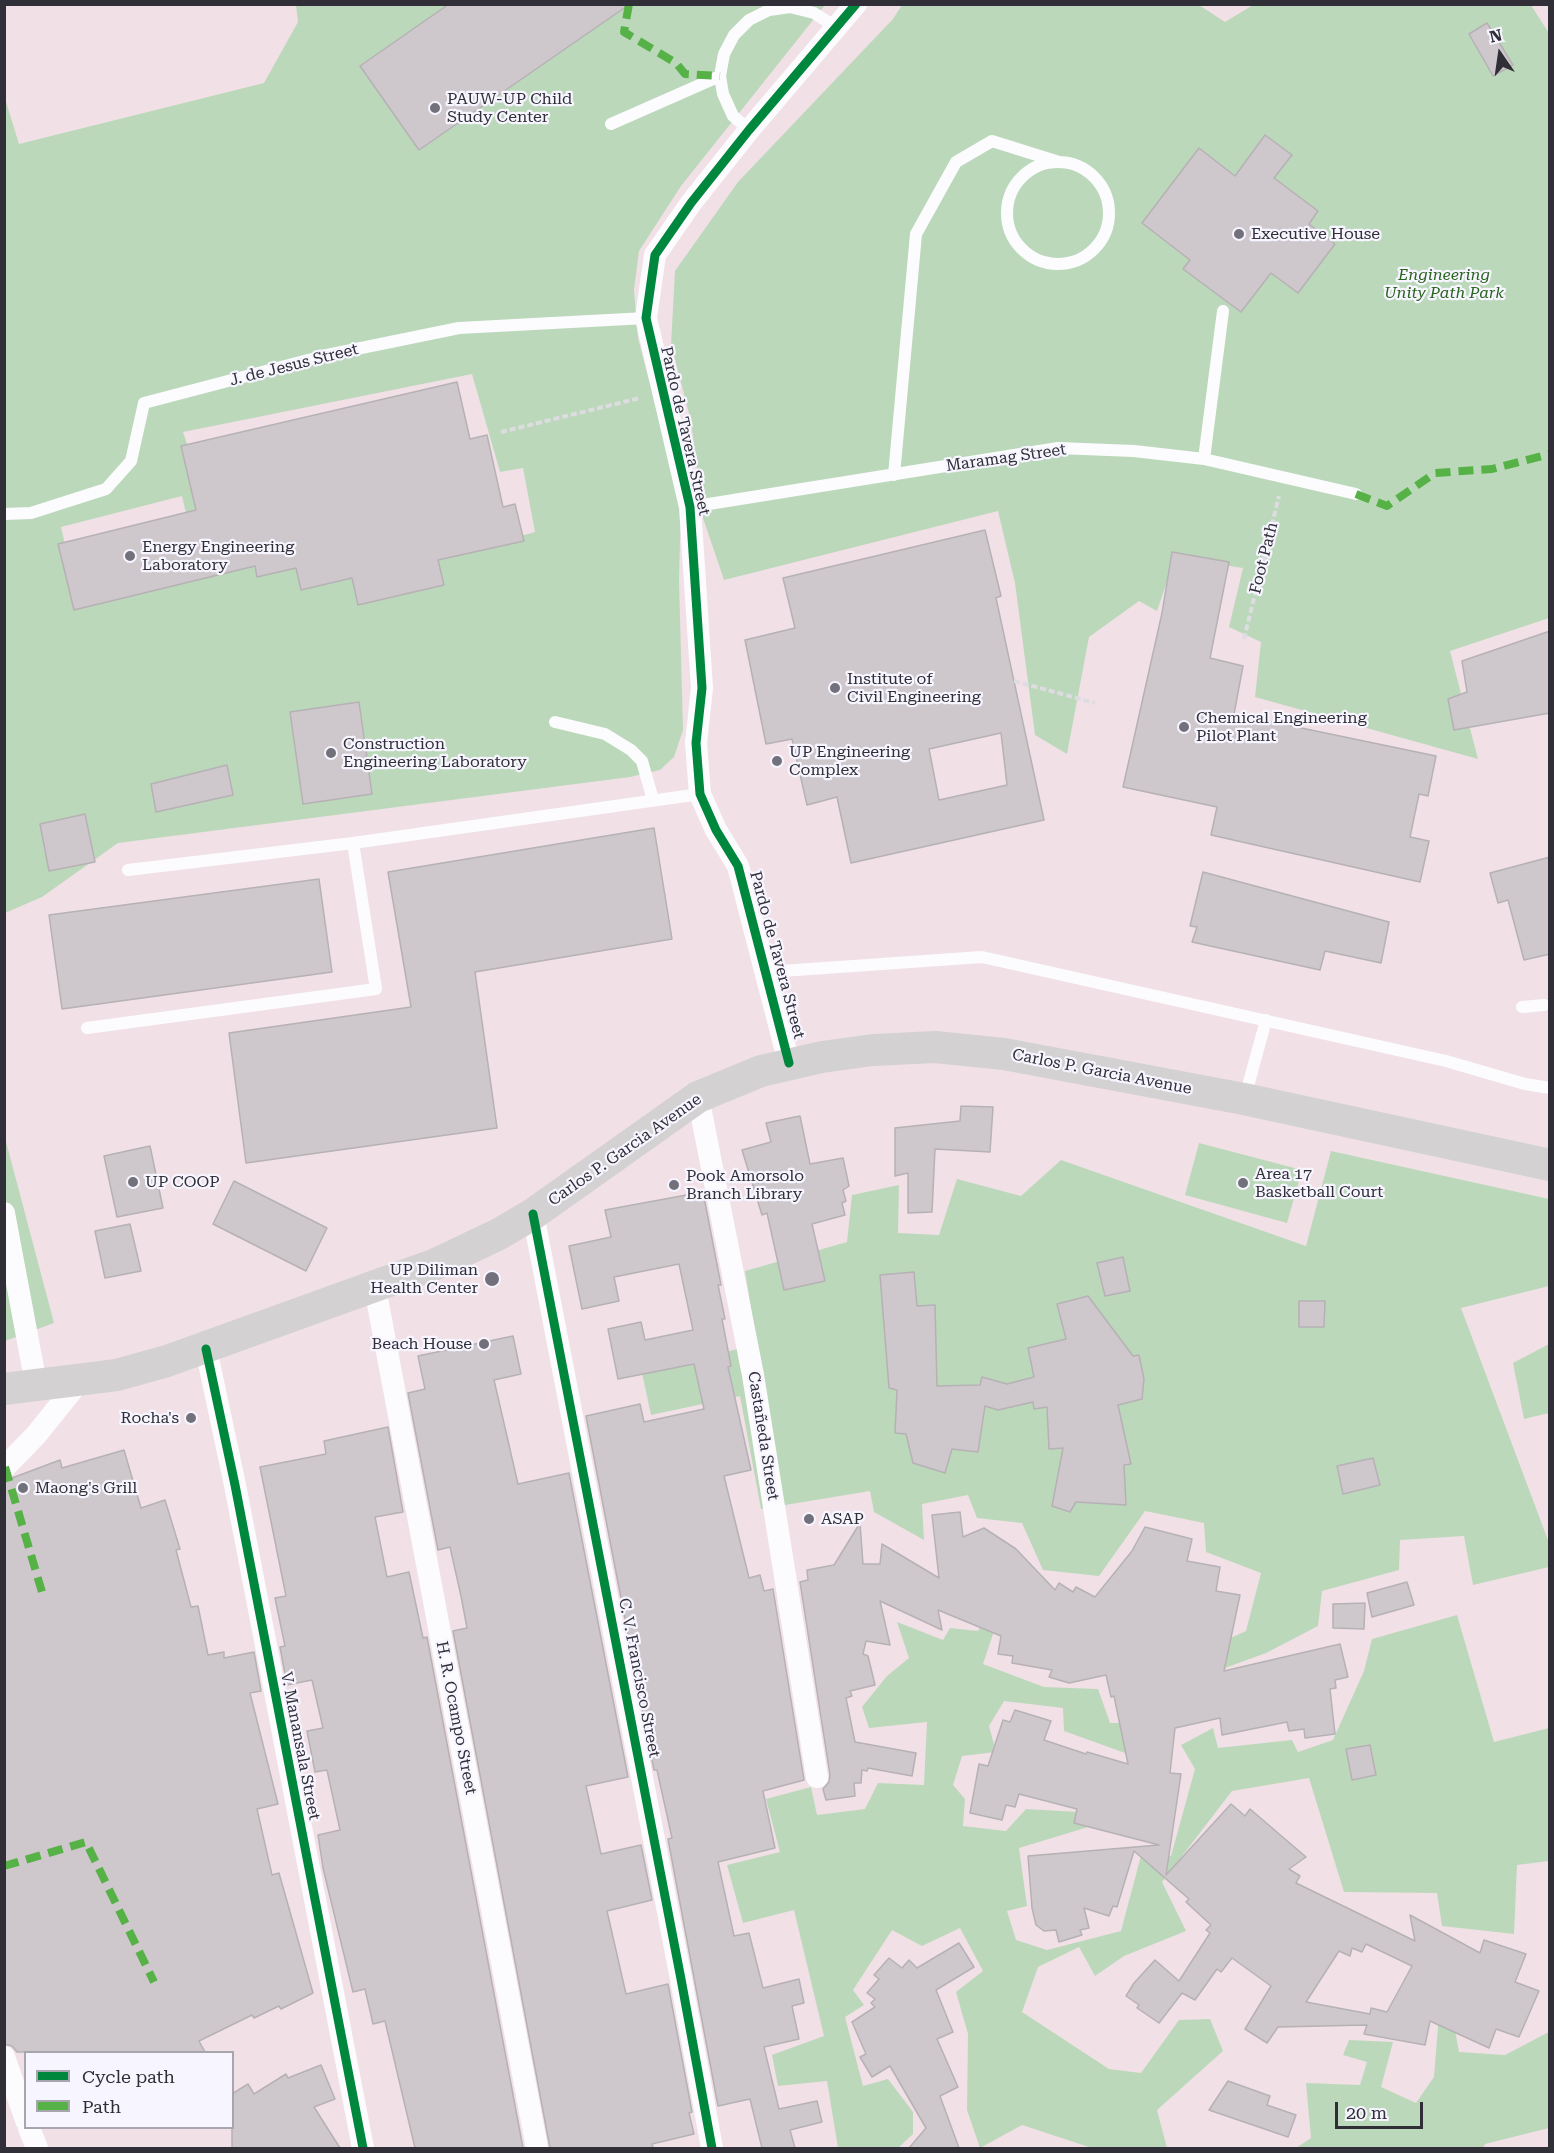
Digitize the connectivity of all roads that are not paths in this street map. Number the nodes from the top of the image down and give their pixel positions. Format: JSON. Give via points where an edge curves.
{"nodes":[{"id":1,"x":856,"y":4,"type":"edge"},
{"id":2,"x":836,"y":27,"type":"junction"},
{"id":3,"x":720,"y":76,"type":"junction"},
{"id":4,"x":611,"y":124,"type":"dead end"},
{"id":5,"x":749,"y":130,"type":"junction"},
{"id":6,"x":1059,"y":162,"type":"junction"},
{"id":7,"x":1223,"y":311,"type":"dead end"},
{"id":8,"x":646,"y":318,"type":"junction"},
{"id":9,"x":1204,"y":459,"type":"junction"},
{"id":10,"x":894,"y":475,"type":"junction"},
{"id":11,"x":1356,"y":494,"type":"dead end"},
{"id":12,"x":690,"y":507,"type":"junction"},
{"id":13,"x":4,"y":514,"type":"edge"},
{"id":14,"x":555,"y":722,"type":"dead end"},
{"id":15,"x":700,"y":794,"type":"junction"},
{"id":16,"x":653,"y":800,"type":"junction"},
{"id":17,"x":353,"y":843,"type":"junction"},
{"id":18,"x":128,"y":870,"type":"dead end"},
{"id":19,"x":768,"y":972,"type":"junction"},
{"id":20,"x":1544,"y":1005,"type":"dead end"},
{"id":21,"x":1522,"y":1007,"type":"dead end"},
{"id":22,"x":1266,"y":1020,"type":"junction"},
{"id":23,"x":87,"y":1028,"type":"dead end"},
{"id":24,"x":789,"y":1063,"type":"junction"},
{"id":25,"x":1550,"y":1088,"type":"edge"},
{"id":26,"x":698,"y":1097,"type":"junction"},
{"id":27,"x":1244,"y":1098,"type":"junction"},
{"id":28,"x":1550,"y":1165,"type":"edge"},
{"id":29,"x":4,"y":1213,"type":"edge"},
{"id":30,"x":533,"y":1214,"type":"junction"},
{"id":31,"x":375,"y":1288,"type":"junction"},
{"id":32,"x":206,"y":1349,"type":"junction"},
{"id":33,"x":81,"y":1379,"type":"junction"},
{"id":34,"x":36,"y":1384,"type":"junction"},
{"id":35,"x":4,"y":1389,"type":"edge"},
{"id":36,"x":4,"y":1468,"type":"edge"},
{"id":37,"x":817,"y":1777,"type":"dead end"},
{"id":38,"x":4,"y":2057,"type":"edge"},
{"id":39,"x":24,"y":2114,"type":"edge"},
{"id":40,"x":30,"y":2129,"type":"edge"},
{"id":41,"x":37,"y":2148,"type":"edge"},
{"id":42,"x":363,"y":2148,"type":"edge"},
{"id":43,"x":537,"y":2148,"type":"edge"},
{"id":44,"x":712,"y":2148,"type":"edge"}],
"edges":[{"from":1,"to":2,"type":"street","name":"Pardo de Tavera Street"},
{"from":2,"to":3,"type":"lane","via":[[814,13],[790,7],[769,10],[749,20],[734,35],[724,54]]},
{"from":2,"to":5,"type":"street","name":"Pardo de Tavera Street"},
{"from":3,"to":4,"type":"lane"},
{"from":3,"to":5,"type":"lane","via":[[723,94],[734,116]]},
{"from":5,"to":8,"type":"street","name":"Pardo de Tavera Street","via":[[655,255]]},
{"from":6,"to":6,"type":"lane","via":[[1041,164],[1026,173],[1007,203],[1007,221],[1024,251],[1057,263],[1075,261],[1103,239],[1109,204],[1092,174]]},
{"from":6,"to":10,"type":"lane","via":[[992,141],[956,162],[916,234]]},
{"from":7,"to":9,"type":"lane"},
{"from":8,"to":12,"type":"street","name":"Pardo de Tavera Street"},
{"from":8,"to":13,"type":"lane","name":"J. de Jesus Street","via":[[459,328],[327,355],[144,403],[131,461],[106,489],[31,513]]},
{"from":9,"to":10,"type":"lane","name":"Maramag Street","via":[[1058,448]]},
{"from":9,"to":11,"type":"lane","name":"Maramag Street"},
{"from":10,"to":12,"type":"lane","name":"Maramag Street"},
{"from":12,"to":15,"type":"street","name":"Pardo de Tavera Street","via":[[702,688],[696,743]]},
{"from":14,"to":16,"type":"lane","via":[[605,734],[631,750],[642,761]]},
{"from":15,"to":16,"type":"lane"},
{"from":15,"to":19,"type":"street","name":"Pardo de Tavera Street","via":[[738,866]]},
{"from":16,"to":17,"type":"lane"},
{"from":17,"to":18,"type":"lane"},
{"from":17,"to":23,"type":"lane","via":[[376,989]]},
{"from":19,"to":22,"type":"lane","via":[[982,957]]},
{"from":19,"to":24,"type":"street","name":"Pardo de Tavera Street"},
{"from":20,"to":21,"type":"lane"},
{"from":22,"to":25,"type":"lane","via":[[1446,1060]]},
{"from":22,"to":27,"type":"lane"},
{"from":24,"to":26,"type":"main road","name":"Carlos P. Garcia Avenue"},
{"from":24,"to":27,"type":"main road","name":"Carlos P. Garcia Avenue","via":[[873,1050],[935,1047],[1004,1054]]},
{"from":26,"to":30,"type":"main road","name":"Carlos P. Garcia Avenue"},
{"from":26,"to":37,"type":"street","name":"Castañeda Street","via":[[753,1375]]},
{"from":27,"to":28,"type":"main road","name":"Carlos P. Garcia Avenue"},
{"from":29,"to":34,"type":"street"},
{"from":30,"to":31,"type":"main road","name":"Carlos P. Garcia Avenue","via":[[461,1253]]},
{"from":30,"to":44,"type":"street","name":"C. V. Francisco Street"},
{"from":31,"to":32,"type":"main road","name":"Carlos P. Garcia Avenue"},
{"from":31,"to":43,"type":"street","name":"H. R. Ocampo Street"},
{"from":32,"to":33,"type":"main road","name":"Carlos P. Garcia Avenue","via":[[117,1375]]},
{"from":32,"to":42,"type":"street","name":"V. Manansala Street"},
{"from":33,"to":34,"type":"main road","name":"Carlos P. Garcia Avenue"},
{"from":33,"to":36,"type":"street"},
{"from":34,"to":35,"type":"main road","name":"Carlos P. Garcia Avenue"},
{"from":38,"to":39,"type":"street"},
{"from":40,"to":41,"type":"street"}]}
